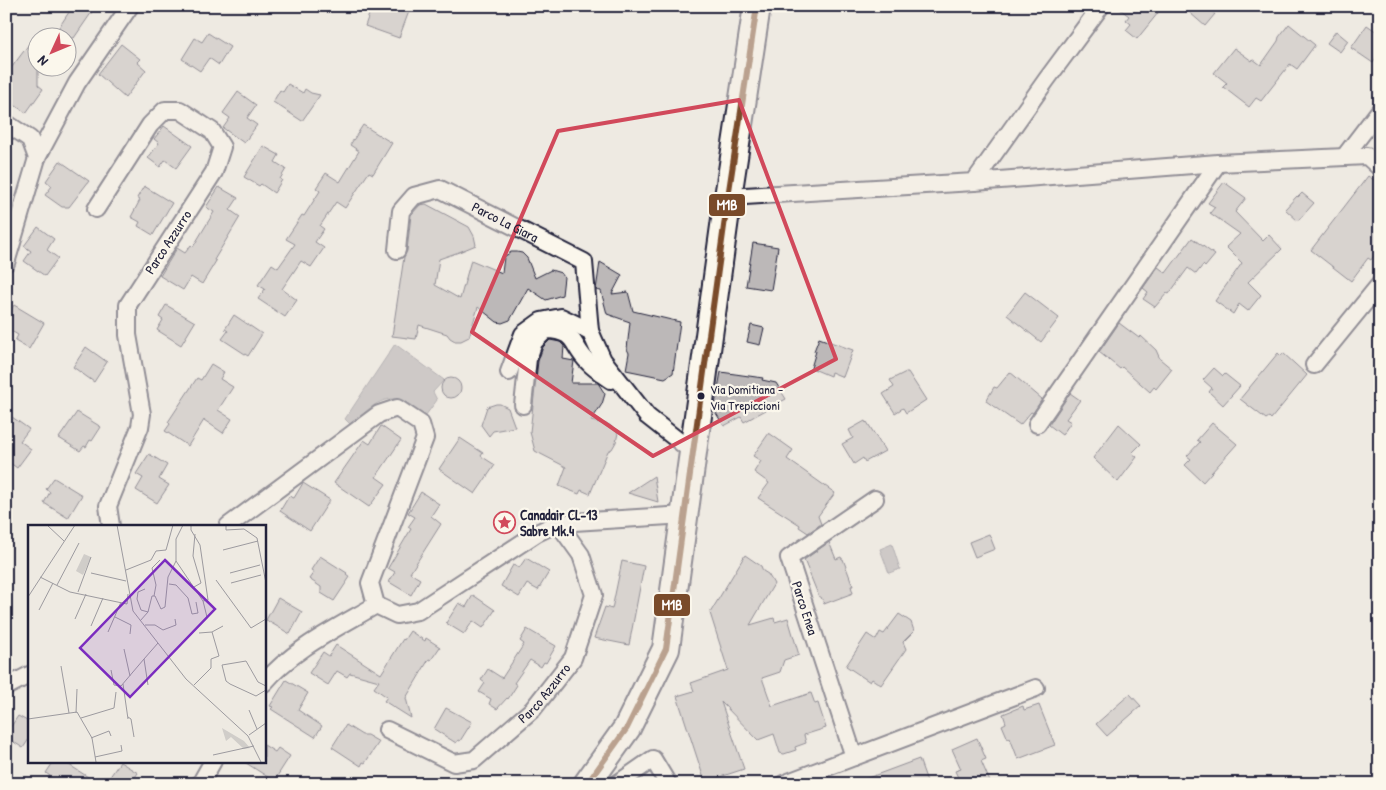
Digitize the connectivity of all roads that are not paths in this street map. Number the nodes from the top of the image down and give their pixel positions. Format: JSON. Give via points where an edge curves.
{"nodes":[{"id":1,"x":130,"y":6,"type":"edge"},
{"id":2,"x":757,"y":6,"type":"edge"},
{"id":3,"x":1101,"y":6,"type":"edge"},
{"id":4,"x":1380,"y":110,"type":"edge"},
{"id":5,"x":6,"y":123,"type":"edge"},
{"id":6,"x":1344,"y":157,"type":"junction"},
{"id":7,"x":37,"y":158,"type":"junction"},
{"id":8,"x":1218,"y":163,"type":"junction"},
{"id":9,"x":1380,"y":168,"type":"edge"},
{"id":10,"x":974,"y":182,"type":"junction"},
{"id":11,"x":728,"y":197,"type":"junction"},
{"id":12,"x":96,"y":209,"type":"dead end"},
{"id":13,"x":397,"y":250,"type":"dead end"},
{"id":14,"x":6,"y":263,"type":"edge"},
{"id":15,"x":1380,"y":284,"type":"edge"},
{"id":16,"x":590,"y":331,"type":"junction"},
{"id":17,"x":1314,"y":365,"type":"dead end"},
{"id":18,"x":509,"y":372,"type":"dead end"},
{"id":19,"x":623,"y":386,"type":"junction"},
{"id":20,"x":523,"y":405,"type":"dead end"},
{"id":21,"x":1037,"y":424,"type":"dead end"},
{"id":22,"x":694,"y":453,"type":"junction"},
{"id":23,"x":875,"y":499,"type":"dead end"},
{"id":24,"x":685,"y":515,"type":"junction"},
{"id":25,"x":558,"y":523,"type":"junction"},
{"id":26,"x":111,"y":525,"type":"edge"},
{"id":27,"x":229,"y":525,"type":"edge"},
{"id":28,"x":376,"y":605,"type":"junction"},
{"id":29,"x":28,"y":676,"type":"edge"},
{"id":30,"x":265,"y":681,"type":"edge"},
{"id":31,"x":6,"y":687,"type":"edge"},
{"id":32,"x":1036,"y":688,"type":"dead end"},
{"id":33,"x":387,"y":730,"type":"dead end"},
{"id":34,"x":854,"y":757,"type":"junction"},
{"id":35,"x":212,"y":762,"type":"edge"},
{"id":36,"x":600,"y":780,"type":"edge"},
{"id":37,"x":200,"y":784,"type":"edge"},
{"id":38,"x":668,"y":784,"type":"edge"},
{"id":39,"x":783,"y":784,"type":"edge"}],
"edges":[{"from":1,"to":7,"type":"street","via":[[77,83]]},
{"from":2,"to":11,"type":"main road"},
{"from":3,"to":10,"type":"street"},
{"from":4,"to":6,"type":"street"},
{"from":5,"to":7,"type":"street","via":[[30,139]]},
{"from":6,"to":8,"type":"street"},
{"from":6,"to":9,"type":"street","via":[[1367,156]]},
{"from":7,"to":14,"type":"street"},
{"from":8,"to":10,"type":"street"},
{"from":8,"to":21,"type":"street"},
{"from":10,"to":11,"type":"street"},
{"from":11,"to":22,"type":"main road"},
{"from":12,"to":26,"type":"street","name":"Parco Azzurro","via":[[150,125],[165,110],[180,110],[212,131],[222,147],[214,172],[128,304],[128,335],[142,414],[140,428],[108,506]]},
{"from":13,"to":16,"type":"street","name":"Parco La Giara","via":[[401,211],[414,196],[440,189],[584,262]]},
{"from":15,"to":17,"type":"street"},
{"from":16,"to":18,"type":"street","via":[[561,317],[541,321],[523,334]]},
{"from":16,"to":19,"type":"street","name":"Parco La Giara","via":[[602,360]]},
{"from":19,"to":20,"type":"street","name":"Parco La Giara","via":[[590,364],[572,338],[559,330],[546,330],[534,342],[528,359]]},
{"from":19,"to":22,"type":"street","name":"Parco La Giara","via":[[647,416]]},
{"from":22,"to":24,"type":"main road"},
{"from":23,"to":34,"type":"street","name":"Parco Enea","via":[[789,558]]},
{"from":24,"to":25,"type":"street"},
{"from":24,"to":36,"type":"main road","via":[[666,649]]},
{"from":25,"to":28,"type":"street","via":[[537,533],[418,611],[397,615]]},
{"from":25,"to":33,"type":"street","name":"Parco Azzurro","via":[[581,555],[594,595],[573,658],[533,709],[474,760],[454,763]]},
{"from":27,"to":28,"type":"street","via":[[379,414],[397,408],[421,424],[425,438],[370,583]]},
{"from":28,"to":30,"type":"street","via":[[320,638],[277,668]]},
{"from":29,"to":31,"type":"street"},
{"from":32,"to":34,"type":"street"},
{"from":34,"to":39,"type":"street"},
{"from":35,"to":37,"type":"street"},
{"from":36,"to":38,"type":"street","via":[[653,759]]}]}
